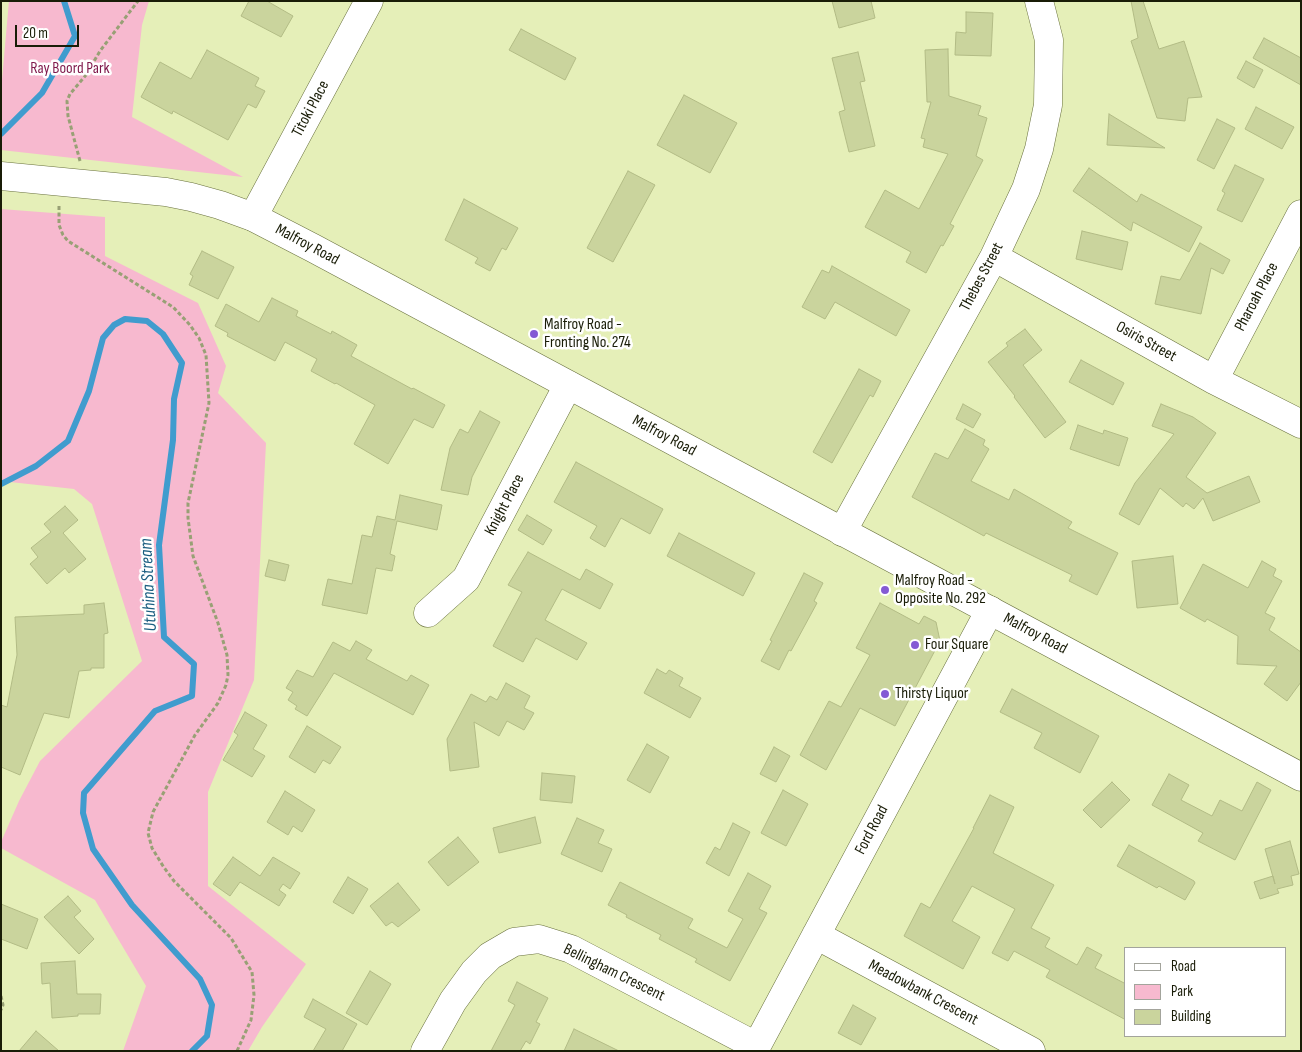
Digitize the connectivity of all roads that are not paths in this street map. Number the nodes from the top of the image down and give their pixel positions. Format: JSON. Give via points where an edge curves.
{"nodes":[{"id":1,"x":369,"y":1,"type":"edge"},
{"id":2,"x":1039,"y":1,"type":"edge"},
{"id":3,"x":8,"y":177,"type":"edge"},
{"id":4,"x":1301,"y":214,"type":"edge"},
{"id":5,"x":252,"y":218,"type":"junction"},
{"id":6,"x":994,"y":257,"type":"junction"},
{"id":7,"x":1214,"y":380,"type":"junction"},
{"id":8,"x":568,"y":385,"type":"junction"},
{"id":9,"x":1301,"y":424,"type":"edge"},
{"id":10,"x":842,"y":532,"type":"junction"},
{"id":11,"x":990,"y":610,"type":"junction"},
{"id":12,"x":428,"y":613,"type":"dead end"},
{"id":13,"x":1301,"y":777,"type":"edge"},
{"id":14,"x":816,"y":935,"type":"junction"},
{"id":15,"x":755,"y":1048,"type":"edge"},
{"id":16,"x":425,"y":1051,"type":"edge"},
{"id":17,"x":1031,"y":1051,"type":"edge"}],
"edges":[{"from":1,"to":5,"type":"street","name":"Titoki Place"},
{"from":2,"to":6,"type":"street","name":"Thebes Street","via":[[1049,40],[1048,105],[1026,188]]},
{"from":3,"to":5,"type":"street","name":"Malfroy Road","via":[[166,192],[212,203]]},
{"from":4,"to":7,"type":"street","name":"Pharoah Place"},
{"from":5,"to":8,"type":"street","name":"Malfroy Road"},
{"from":6,"to":7,"type":"street","name":"Osiris Street"},
{"from":6,"to":10,"type":"street","name":"Thebes Street"},
{"from":7,"to":9,"type":"street","name":"Osiris Street"},
{"from":8,"to":10,"type":"street","name":"Malfroy Road"},
{"from":8,"to":12,"type":"street","name":"Knight Place","via":[[466,579]]},
{"from":10,"to":11,"type":"street","name":"Malfroy Road"},
{"from":11,"to":13,"type":"street","name":"Malfroy Road"},
{"from":11,"to":14,"type":"street","name":"Ford Road"},
{"from":14,"to":15,"type":"street","name":"Ford Road"},
{"from":14,"to":17,"type":"street","name":"Meadowbank Crescent"},
{"from":15,"to":16,"type":"street","name":"Bellingham Crescent","via":[[571,949],[539,939],[514,942],[490,956],[453,1001]]}]}
